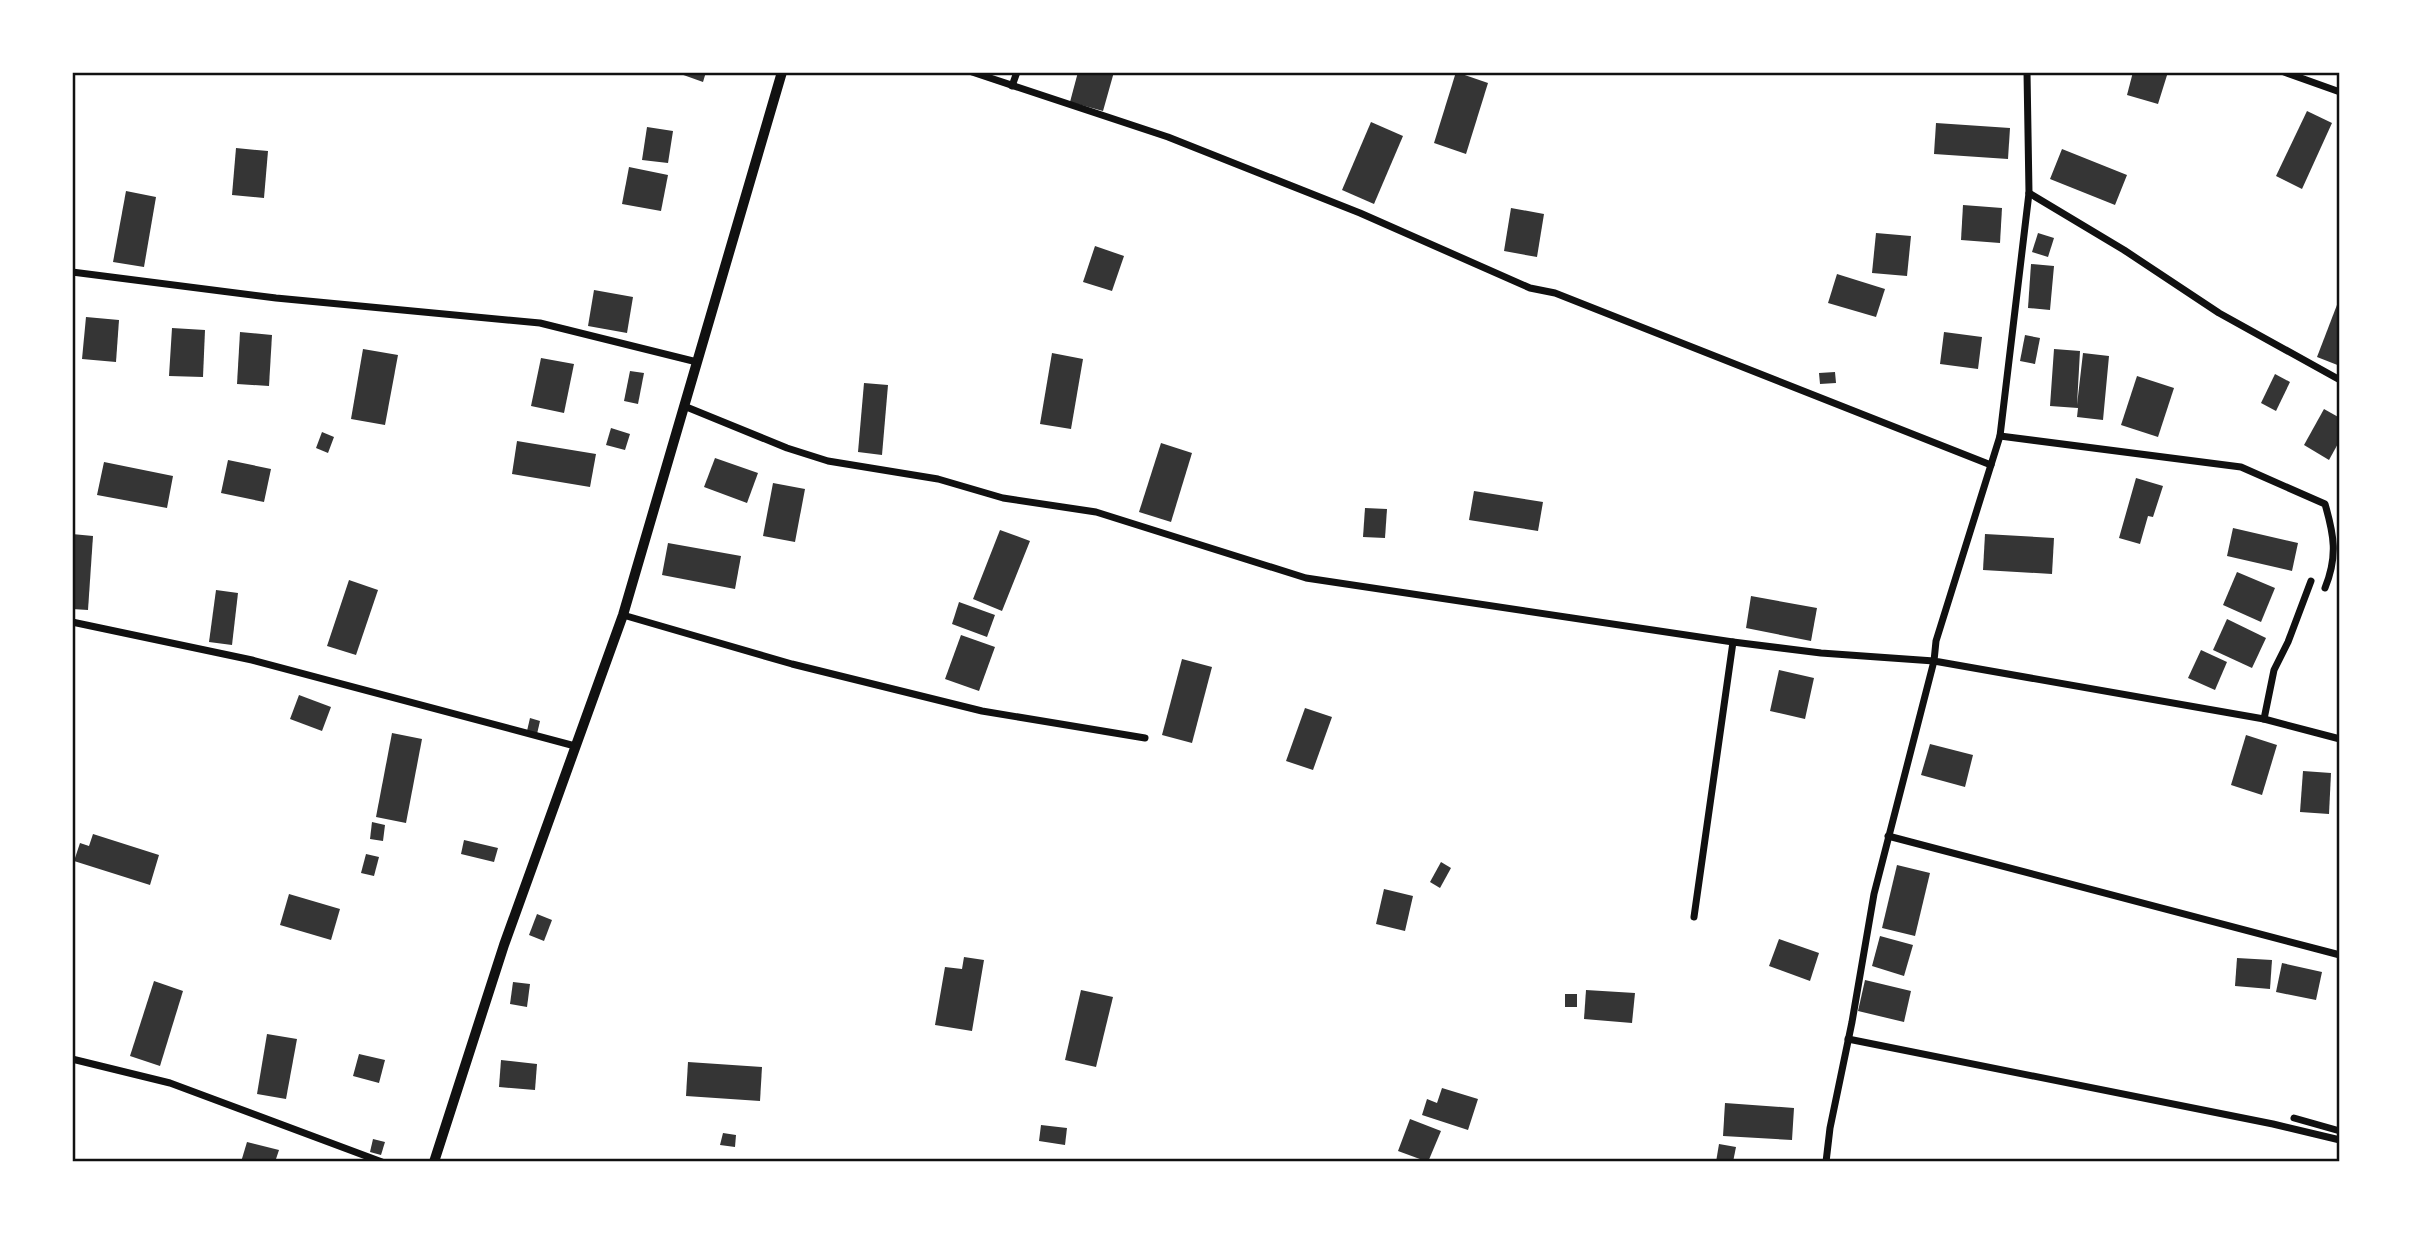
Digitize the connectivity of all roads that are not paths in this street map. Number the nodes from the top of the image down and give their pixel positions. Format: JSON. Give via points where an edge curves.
{"nodes":[{"id":1,"x":782,"y":72,"type":"edge"},
{"id":2,"x":972,"y":72,"type":"edge"},
{"id":3,"x":1017,"y":72,"type":"edge"},
{"id":4,"x":2027,"y":72,"type":"edge"},
{"id":5,"x":2284,"y":72,"type":"edge"},
{"id":6,"x":1012,"y":86,"type":"junction"},
{"id":7,"x":2340,"y":92,"type":"edge"},
{"id":8,"x":2029,"y":193,"type":"junction"},
{"id":9,"x":72,"y":272,"type":"edge"},
{"id":10,"x":697,"y":362,"type":"junction"},
{"id":11,"x":2340,"y":380,"type":"edge"},
{"id":12,"x":684,"y":406,"type":"junction"},
{"id":13,"x":2000,"y":436,"type":"junction"},
{"id":14,"x":1991,"y":464,"type":"junction"},
{"id":15,"x":2311,"y":582,"type":"dead end"},
{"id":16,"x":2325,"y":588,"type":"dead end"},
{"id":17,"x":623,"y":615,"type":"junction"},
{"id":18,"x":72,"y":622,"type":"edge"},
{"id":19,"x":1732,"y":642,"type":"junction"},
{"id":20,"x":1934,"y":661,"type":"junction"},
{"id":21,"x":2264,"y":719,"type":"junction"},
{"id":22,"x":1145,"y":737,"type":"dead end"},
{"id":23,"x":2340,"y":739,"type":"edge"},
{"id":24,"x":575,"y":746,"type":"junction"},
{"id":25,"x":1888,"y":836,"type":"junction"},
{"id":26,"x":1694,"y":917,"type":"dead end"},
{"id":27,"x":2249,"y":935,"type":"dead end"},
{"id":28,"x":2340,"y":956,"type":"edge"},
{"id":29,"x":1848,"y":1039,"type":"junction"},
{"id":30,"x":72,"y":1059,"type":"edge"},
{"id":31,"x":2294,"y":1118,"type":"dead end"},
{"id":32,"x":2340,"y":1131,"type":"edge"},
{"id":33,"x":2340,"y":1140,"type":"edge"},
{"id":34,"x":382,"y":1162,"type":"edge"},
{"id":35,"x":435,"y":1162,"type":"edge"},
{"id":36,"x":1826,"y":1162,"type":"edge"}],
"edges":[{"from":1,"to":10,"type":"street"},
{"from":2,"to":6,"type":"street"},
{"from":3,"to":6,"type":"street"},
{"from":4,"to":8,"type":"street"},
{"from":5,"to":7,"type":"street"},
{"from":6,"to":14,"type":"street","via":[[1168,137],[1360,213],[1530,288],[1555,293]]},
{"from":8,"to":11,"type":"street","via":[[2219,313]]},
{"from":8,"to":13,"type":"street"},
{"from":9,"to":10,"type":"street","via":[[276,298],[540,323]]},
{"from":10,"to":12,"type":"street"},
{"from":12,"to":17,"type":"street"},
{"from":12,"to":19,"type":"street","via":[[828,461],[938,479],[1003,498],[1096,512],[1306,578]]},
{"from":13,"to":14,"type":"street"},
{"from":13,"to":16,"type":"street","via":[[2241,467],[2325,504],[2334,535],[2333,569]]},
{"from":14,"to":20,"type":"street","via":[[1936,640]]},
{"from":15,"to":21,"type":"street","via":[[2274,670]]},
{"from":17,"to":22,"type":"street","via":[[792,664],[982,711]]},
{"from":17,"to":24,"type":"street"},
{"from":18,"to":24,"type":"street","via":[[252,660]]},
{"from":19,"to":20,"type":"street"},
{"from":19,"to":26,"type":"street"},
{"from":20,"to":21,"type":"street"},
{"from":20,"to":25,"type":"street"},
{"from":21,"to":23,"type":"street"},
{"from":24,"to":35,"type":"street","via":[[504,945]]},
{"from":25,"to":28,"type":"street"},
{"from":25,"to":29,"type":"street"},
{"from":27,"to":28,"type":"street"},
{"from":29,"to":33,"type":"street"},
{"from":29,"to":36,"type":"street"},
{"from":30,"to":34,"type":"street","via":[[170,1083]]},
{"from":31,"to":32,"type":"street"}]}
